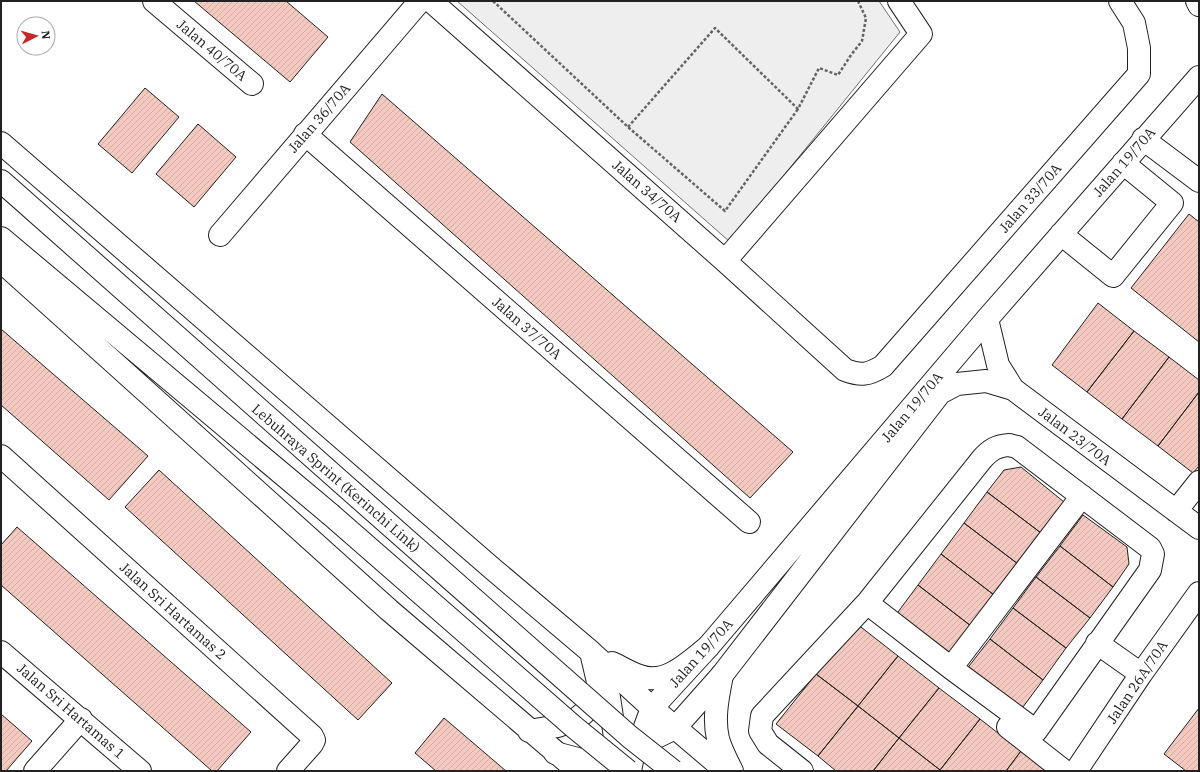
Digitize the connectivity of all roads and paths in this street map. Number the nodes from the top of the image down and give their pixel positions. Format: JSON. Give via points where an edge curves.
{"nodes":[{"id":1,"x":154,"y":1,"type":"edge"},
{"id":2,"x":420,"y":1,"type":"edge"},
{"id":3,"x":431,"y":1,"type":"edge"},
{"id":4,"x":493,"y":1,"type":"edge"},
{"id":5,"x":858,"y":1,"type":"edge"},
{"id":6,"x":899,"y":1,"type":"edge"},
{"id":7,"x":1120,"y":1,"type":"edge"},
{"id":8,"x":1197,"y":1,"type":"edge"},
{"id":9,"x":1199,"y":4,"type":"edge"},
{"id":10,"x":1199,"y":76,"type":"edge"},
{"id":11,"x":252,"y":84,"type":"dead end"},
{"id":12,"x":798,"y":109,"type":"junction"},
{"id":13,"x":628,"y":127,"type":"junction"},
{"id":14,"x":306,"y":134,"type":"junction"},
{"id":15,"x":1143,"y":139,"type":"junction"},
{"id":16,"x":1,"y":143,"type":"edge"},
{"id":17,"x":1123,"y":163,"type":"junction"},
{"id":18,"x":1,"y":181,"type":"edge"},
{"id":19,"x":1199,"y":181,"type":"edge"},
{"id":20,"x":1061,"y":234,"type":"junction"},
{"id":21,"x":220,"y":235,"type":"dead end"},
{"id":22,"x":1,"y":238,"type":"edge"},
{"id":23,"x":725,"y":260,"type":"junction"},
{"id":24,"x":1,"y":261,"type":"edge"},
{"id":25,"x":987,"y":319,"type":"junction"},
{"id":26,"x":865,"y":374,"type":"joint"},
{"id":27,"x":1013,"y":389,"type":"junction"},
{"id":28,"x":1,"y":456,"type":"edge"},
{"id":29,"x":1199,"y":482,"type":"edge"},
{"id":30,"x":1082,"y":496,"type":"junction"},
{"id":31,"x":1176,"y":511,"type":"junction"},
{"id":32,"x":749,"y":522,"type":"dead end"},
{"id":33,"x":1199,"y":528,"type":"edge"},
{"id":34,"x":1199,"y":593,"type":"edge"},
{"id":35,"x":862,"y":608,"type":"junction"},
{"id":36,"x":1097,"y":643,"type":"junction"},
{"id":37,"x":708,"y":647,"type":"junction"},
{"id":38,"x":1,"y":652,"type":"edge"},
{"id":39,"x":595,"y":656,"type":"junction"},
{"id":40,"x":951,"y":668,"type":"junction"},
{"id":41,"x":1141,"y":674,"type":"junction"},
{"id":42,"x":722,"y":675,"type":"junction"},
{"id":43,"x":652,"y":708,"type":"junction"},
{"id":44,"x":81,"y":720,"type":"junction"},
{"id":45,"x":675,"y":728,"type":"junction"},
{"id":46,"x":529,"y":731,"type":"junction"},
{"id":47,"x":638,"y":746,"type":"junction"},
{"id":48,"x":556,"y":762,"type":"edge"},
{"id":49,"x":127,"y":767,"type":"edge"},
{"id":50,"x":620,"y":769,"type":"edge"},
{"id":51,"x":35,"y":771,"type":"edge"},
{"id":52,"x":288,"y":771,"type":"edge"},
{"id":53,"x":578,"y":771,"type":"edge"},
{"id":54,"x":674,"y":771,"type":"edge"},
{"id":55,"x":726,"y":771,"type":"edge"},
{"id":56,"x":732,"y":771,"type":"edge"},
{"id":57,"x":802,"y":771,"type":"edge"},
{"id":58,"x":1064,"y":771,"type":"edge"},
{"id":59,"x":1076,"y":771,"type":"edge"}],
"edges":[{"from":1,"to":11,"type":"main road","name":"Jalan 40/70A"},
{"from":2,"to":14,"type":"main road","name":"Jalan 36/70A"},
{"from":3,"to":23,"type":"main road","name":"Jalan 34/70A"},
{"from":4,"to":13,"type":"path"},
{"from":5,"to":12,"type":"path","via":[[866,18],[862,41],[838,75],[819,68]]},
{"from":6,"to":23,"type":"main road","via":[[921,34]]},
{"from":7,"to":26,"type":"main road","name":"Jalan 33/70A","via":[[1134,23],[1139,48],[1139,74],[883,366]]},
{"from":8,"to":9,"type":"main road"},
{"from":10,"to":15,"type":"main road","name":"Jalan 19/70A"},
{"from":12,"to":13,"type":"path","via":[[715,28]]},
{"from":12,"to":13,"type":"path","via":[[725,211]]},
{"from":14,"to":21,"type":"main road","name":"Jalan 36/70A"},
{"from":14,"to":32,"type":"main road","name":"Jalan 37/70A"},
{"from":15,"to":17,"type":"main road","name":"Jalan 19/70A"},
{"from":15,"to":19,"type":"main road"},
{"from":16,"to":39,"type":"main road"},
{"from":17,"to":20,"type":"main road","name":"Jalan 19/70A"},
{"from":17,"to":20,"type":"main road","via":[[1177,207],[1113,276]]},
{"from":18,"to":54,"type":"main road","name":"Lebuhraya Sprint (Kerinchi Link)","bridge":true,"via":[[630,737]]},
{"from":20,"to":25,"type":"main road","name":"Jalan 19/70A"},
{"from":22,"to":50,"type":"main road","bridge":true,"via":[[330,514]]},
{"from":23,"to":26,"type":"main road","name":"Jalan 34/70A","via":[[845,370]]},
{"from":24,"to":46,"type":"main road","via":[[389,610]]},
{"from":25,"to":27,"type":"main road","name":"Jalan 23/70A","via":[[998,365]]},
{"from":25,"to":37,"type":"main road","name":"Jalan 19/70A"},
{"from":27,"to":31,"type":"main road","name":"Jalan 23/70A"},
{"from":27,"to":42,"type":"main road","name":"Jalan 19/70A","via":[[986,381],[957,384],[940,393]]},
{"from":28,"to":52,"type":"main road","name":"Jalan Sri Hartamas 2","via":[[312,736],[312,744]]},
{"from":29,"to":31,"type":"main road"},
{"from":30,"to":35,"type":"main road","via":[[1017,447],[999,446],[990,450]]},
{"from":30,"to":36,"type":"main road","via":[[1150,548],[1153,554],[1150,570]]},
{"from":30,"to":40,"type":"main road"},
{"from":31,"to":33,"type":"main road","name":"Jalan 23/70A"},
{"from":34,"to":41,"type":"main road","name":"Jalan 26A/70A"},
{"from":35,"to":40,"type":"main road"},
{"from":35,"to":57,"type":"main road","via":[[762,716],[760,731],[768,744]]},
{"from":35,"to":58,"type":"main road"},
{"from":36,"to":40,"type":"main road","via":[[1036,731]]},
{"from":36,"to":41,"type":"main road"},
{"from":37,"to":39,"type":"main road","via":[[675,672],[657,678],[641,677]]},
{"from":37,"to":43,"type":"main road","name":"Jalan 19/70A"},
{"from":38,"to":44,"type":"main road","name":"Jalan Sri Hartamas 1"},
{"from":39,"to":43,"type":"main road"},
{"from":39,"to":46,"type":"main road","via":[[598,682],[595,695],[584,713],[575,720],[558,726]]},
{"from":39,"to":50,"type":"main road","via":[[608,691]]},
{"from":41,"to":59,"type":"main road","name":"Jalan 26A/70A"},
{"from":42,"to":45,"type":"main road","name":"Jalan 19/70A"},
{"from":42,"to":56,"type":"main road","via":[[716,721],[718,740]]},
{"from":43,"to":45,"type":"main road"},
{"from":43,"to":47,"type":"main road","name":"Jalan 19/70A"},
{"from":44,"to":49,"type":"main road","name":"Jalan Sri Hartamas 1"},
{"from":44,"to":51,"type":"main road"},
{"from":45,"to":47,"type":"main road","name":"Jalan 19/70A"},
{"from":45,"to":55,"type":"main road"},
{"from":46,"to":48,"type":"main road"},
{"from":47,"to":50,"type":"main road","name":"Jalan 19/70A"},
{"from":48,"to":50,"type":"main road","via":[[593,763]]},
{"from":48,"to":53,"type":"main road"}]}
